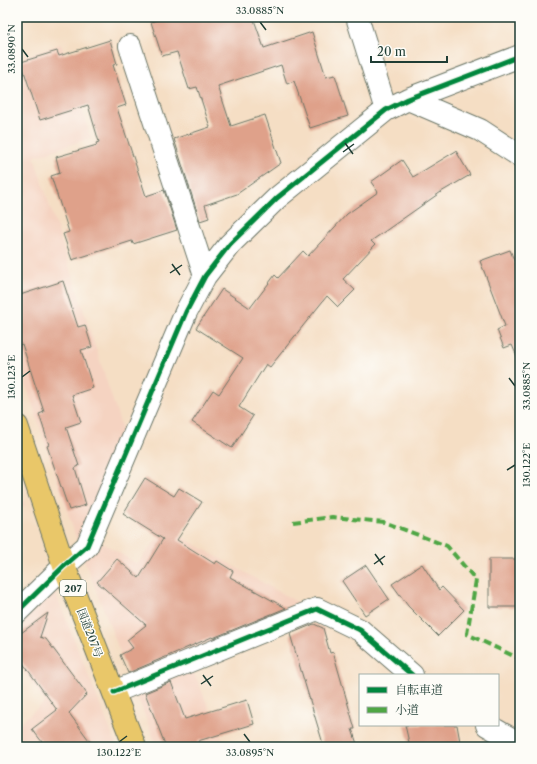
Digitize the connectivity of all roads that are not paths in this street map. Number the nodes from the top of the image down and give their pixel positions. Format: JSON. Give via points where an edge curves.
{"nodes":[{"id":1,"x":357,"y":17,"type":"edge"},
{"id":2,"x":130,"y":46,"type":"dead end"},
{"id":3,"x":520,"y":56,"type":"edge"},
{"id":4,"x":408,"y":99,"type":"junction"},
{"id":5,"x":386,"y":110,"type":"junction"},
{"id":6,"x":520,"y":156,"type":"edge"},
{"id":7,"x":205,"y":276,"type":"junction"},
{"id":8,"x":17,"y":426,"type":"edge"},
{"id":9,"x":64,"y":566,"type":"junction"},
{"id":10,"x":17,"y":612,"type":"edge"},
{"id":11,"x":411,"y":674,"type":"edge"},
{"id":12,"x":114,"y":692,"type":"junction"},
{"id":13,"x":489,"y":726,"type":"edge"},
{"id":14,"x":520,"y":744,"type":"edge"},
{"id":15,"x":135,"y":747,"type":"edge"}],
"edges":[{"from":1,"to":5,"type":"street"},
{"from":2,"to":7,"type":"street"},
{"from":3,"to":4,"type":"street"},
{"from":4,"to":5,"type":"street"},
{"from":4,"to":6,"type":"street","via":[[480,130]]},
{"from":5,"to":7,"type":"street","via":[[277,198],[230,244]]},
{"from":7,"to":9,"type":"street","via":[[186,312],[87,546]]},
{"from":8,"to":9,"type":"highway","name":"国道207号","number":"207"},
{"from":9,"to":10,"type":"street"},
{"from":9,"to":12,"type":"highway","name":"国道207号","number":"207"},
{"from":11,"to":12,"type":"street","via":[[360,630],[317,609]]},
{"from":12,"to":15,"type":"highway","name":"国道207号","number":"207"},
{"from":13,"to":14,"type":"street"}]}
